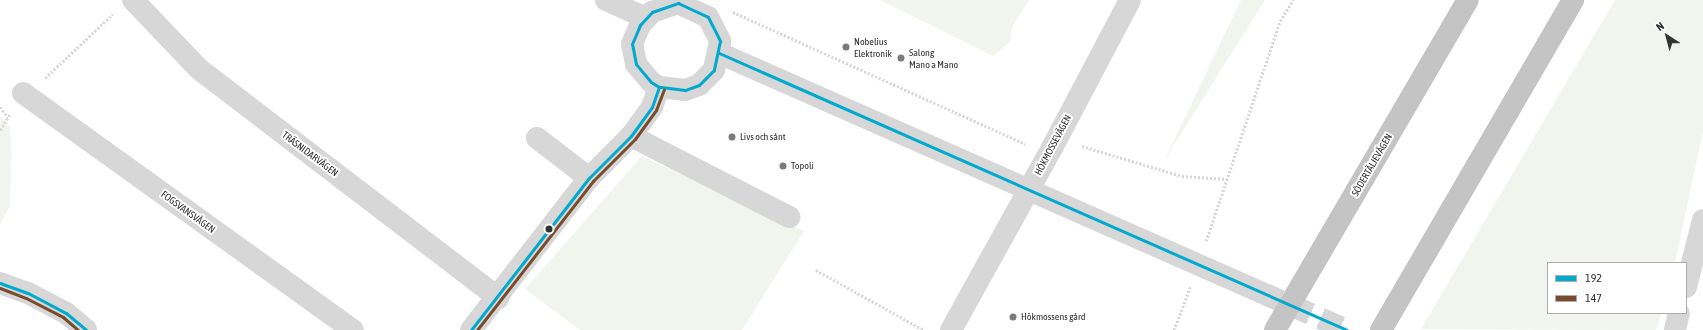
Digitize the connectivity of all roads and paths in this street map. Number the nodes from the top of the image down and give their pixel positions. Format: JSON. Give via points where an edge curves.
{"nodes":[{"id":1,"x":606,"y":0,"type":"edge"},
{"id":2,"x":1130,"y":0,"type":"edge"},
{"id":3,"x":1293,"y":0,"type":"edge"},
{"id":4,"x":1468,"y":0,"type":"edge"},
{"id":5,"x":1573,"y":0,"type":"edge"},
{"id":6,"x":125,"y":5,"type":"edge"},
{"id":7,"x":699,"y":5,"type":"edge"},
{"id":8,"x":732,"y":12,"type":"dead end"},
{"id":9,"x":646,"y":18,"type":"junction"},
{"id":10,"x":719,"y":53,"type":"junction"},
{"id":11,"x":659,"y":87,"type":"junction"},
{"id":12,"x":23,"y":93,"type":"joint"},
{"id":13,"x":0,"y":107,"type":"edge"},
{"id":14,"x":8,"y":117,"type":"dead end"},
{"id":15,"x":631,"y":136,"type":"junction"},
{"id":16,"x":537,"y":138,"type":"dead end"},
{"id":17,"x":1052,"y":148,"type":"junction"},
{"id":18,"x":1077,"y":152,"type":"dead end"},
{"id":19,"x":589,"y":178,"type":"junction"},
{"id":20,"x":1226,"y":179,"type":"junction"},
{"id":21,"x":1028,"y":191,"type":"junction"},
{"id":22,"x":1218,"y":206,"type":"dead end"},
{"id":23,"x":789,"y":217,"type":"dead end"},
{"id":24,"x":1703,"y":220,"type":"edge"},
{"id":25,"x":816,"y":270,"type":"dead end"},
{"id":26,"x":0,"y":283,"type":"edge"},
{"id":27,"x":1687,"y":284,"type":"edge"},
{"id":28,"x":1260,"y":292,"type":"tunnel mouth"},
{"id":29,"x":498,"y":298,"type":"junction"},
{"id":30,"x":1679,"y":314,"type":"edge"},
{"id":31,"x":86,"y":330,"type":"edge"},
{"id":32,"x":353,"y":330,"type":"edge"},
{"id":33,"x":471,"y":330,"type":"edge"},
{"id":34,"x":924,"y":330,"type":"edge"},
{"id":35,"x":951,"y":330,"type":"edge"},
{"id":36,"x":1275,"y":330,"type":"edge"},
{"id":37,"x":1381,"y":330,"type":"edge"},
{"id":38,"x":1675,"y":330,"type":"edge"}],
"edges":[{"from":1,"to":9,"type":"street"},
{"from":2,"to":17,"type":"street","name":"HÖKMOSSEVÄGEN"},
{"from":3,"to":20,"type":"path","via":[[1280,21]]},
{"from":4,"to":36,"type":"highway","name":"SÖDERTÄLJEVÄGEN"},
{"from":5,"to":37,"type":"highway"},
{"from":6,"to":12,"type":"path","via":[[45,78]]},
{"from":6,"to":29,"type":"street","name":"TRÄSNIDARVÄGEN","via":[[199,69]]},
{"from":7,"to":9,"type":"street","via":[[678,3],[652,12]]},
{"from":7,"to":10,"type":"street","via":[[713,25],[720,41]]},
{"from":8,"to":17,"type":"path","via":[[1019,143]]},
{"from":9,"to":11,"type":"street","via":[[632,44],[639,69]]},
{"from":10,"to":11,"type":"street","via":[[714,70],[699,85],[685,90]]},
{"from":10,"to":21,"type":"street"},
{"from":11,"to":15,"type":"street","via":[[652,107]]},
{"from":12,"to":32,"type":"street","name":"FOGSVANSVÄGEN"},
{"from":13,"to":14,"type":"path"},
{"from":15,"to":19,"type":"street"},
{"from":15,"to":23,"type":"street"},
{"from":16,"to":19,"type":"street"},
{"from":17,"to":21,"type":"street","name":"HÖKMOSSEVÄGEN"},
{"from":18,"to":20,"type":"path","via":[[1082,146],[1182,176]]},
{"from":19,"to":29,"type":"street"},
{"from":20,"to":22,"type":"path"},
{"from":21,"to":28,"type":"street"},
{"from":21,"to":35,"type":"street","name":"HÖKMOSSEVÄGEN"},
{"from":24,"to":27,"type":"street"},
{"from":25,"to":34,"type":"path"},
{"from":26,"to":31,"type":"street","via":[[28,293],[59,310]]},
{"from":29,"to":33,"type":"street"},
{"from":30,"to":38,"type":"street"}]}
